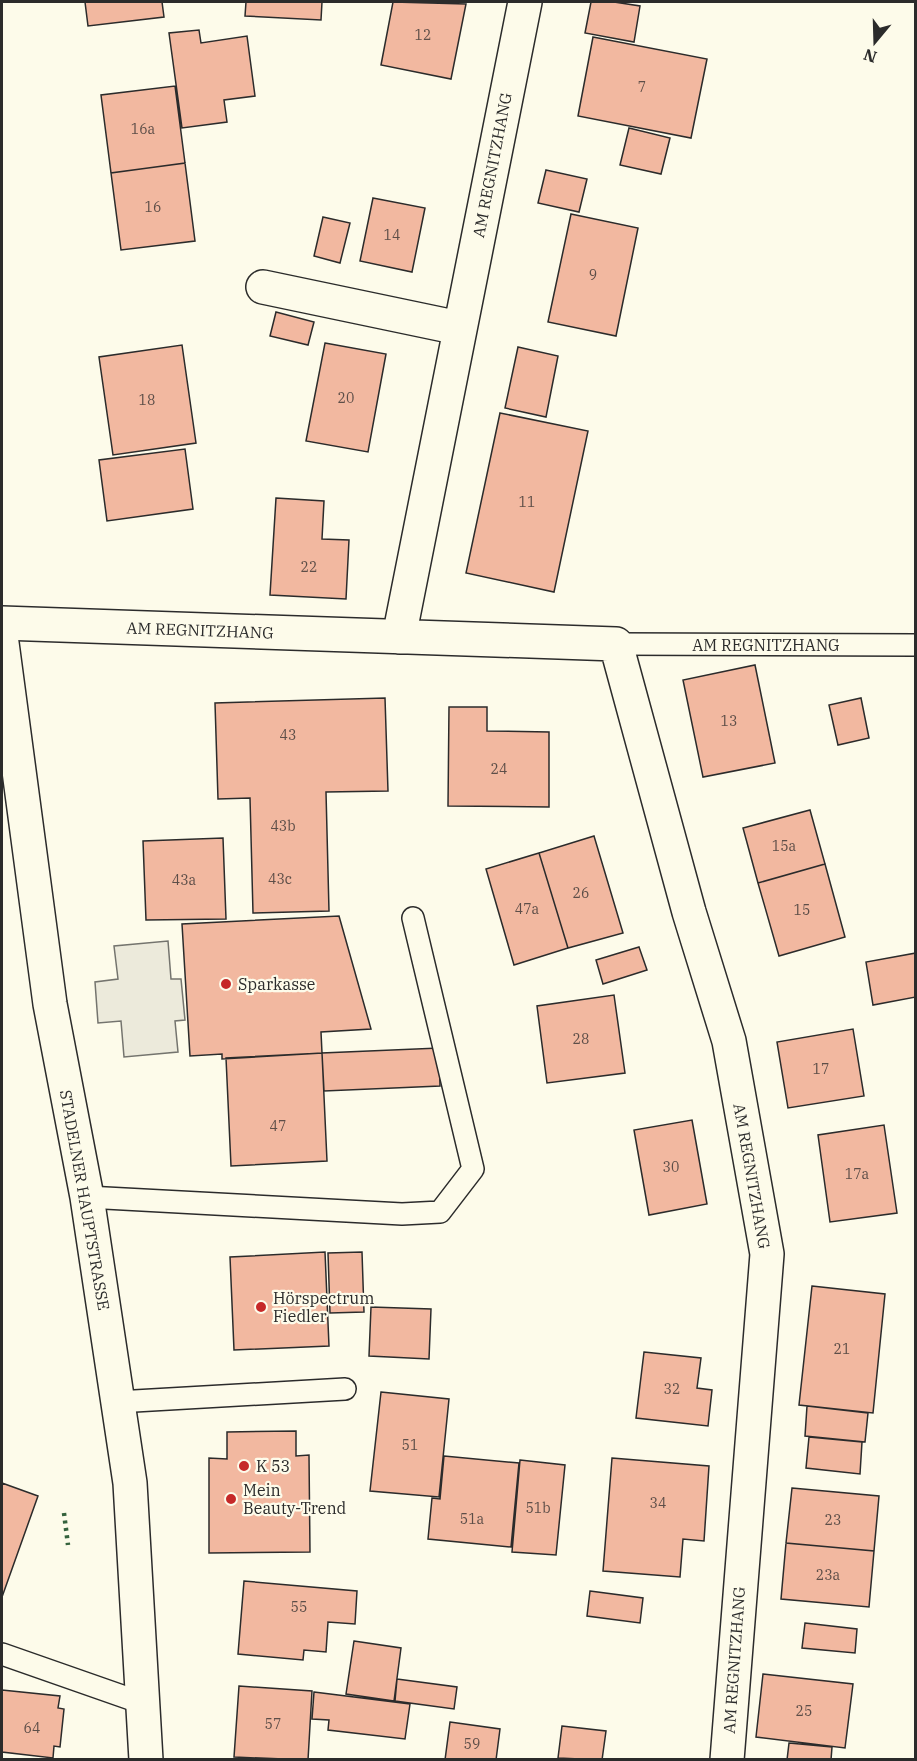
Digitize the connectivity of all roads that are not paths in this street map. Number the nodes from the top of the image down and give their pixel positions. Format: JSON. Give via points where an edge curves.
{"nodes":[{"id":1,"x":525,"y":2,"type":"edge"},
{"id":2,"x":262,"y":287,"type":"dead end"},
{"id":3,"x":459,"y":328,"type":"junction"},
{"id":4,"x":2,"y":623,"type":"edge"},
{"id":5,"x":399,"y":637,"type":"junction"},
{"id":6,"x":2,"y":643,"type":"edge"},
{"id":7,"x":616,"y":644,"type":"junction"},
{"id":8,"x":915,"y":645,"type":"edge"},
{"id":9,"x":413,"y":918,"type":"dead end"},
{"id":10,"x":87,"y":1197,"type":"junction"},
{"id":11,"x":345,"y":1389,"type":"dead end"},
{"id":12,"x":117,"y":1402,"type":"junction"},
{"id":13,"x":2,"y":1653,"type":"edge"},
{"id":14,"x":142,"y":1703,"type":"junction"},
{"id":15,"x":146,"y":1760,"type":"edge"},
{"id":16,"x":727,"y":1760,"type":"edge"}],
"edges":[{"from":1,"to":3,"type":"street","name":"AM REGNITZHANG"},
{"from":2,"to":3,"type":"street"},
{"from":3,"to":5,"type":"street","name":"AM REGNITZHANG"},
{"from":4,"to":5,"type":"street","name":"AM REGNITZHANG"},
{"from":5,"to":7,"type":"street","name":"AM REGNITZHANG"},
{"from":6,"to":10,"type":"street","name":"STADELNER HAUPTSTRASSE","via":[[50,1004]]},
{"from":7,"to":8,"type":"lane","name":"AM REGNITZHANG"},
{"from":7,"to":16,"type":"street","name":"AM REGNITZHANG","via":[[689,912],[729,1041],[767,1254]]},
{"from":9,"to":10,"type":"lane","via":[[473,1169],[440,1212],[402,1214]]},
{"from":10,"to":12,"type":"street","name":"STADELNER HAUPTSTRASSE"},
{"from":11,"to":12,"type":"lane"},
{"from":12,"to":14,"type":"street","name":"STADELNER HAUPTSTRASSE","via":[[130,1483]]},
{"from":13,"to":14,"type":"lane"},
{"from":14,"to":15,"type":"street","name":"STADELNER HAUPTSTRASSE"}]}
